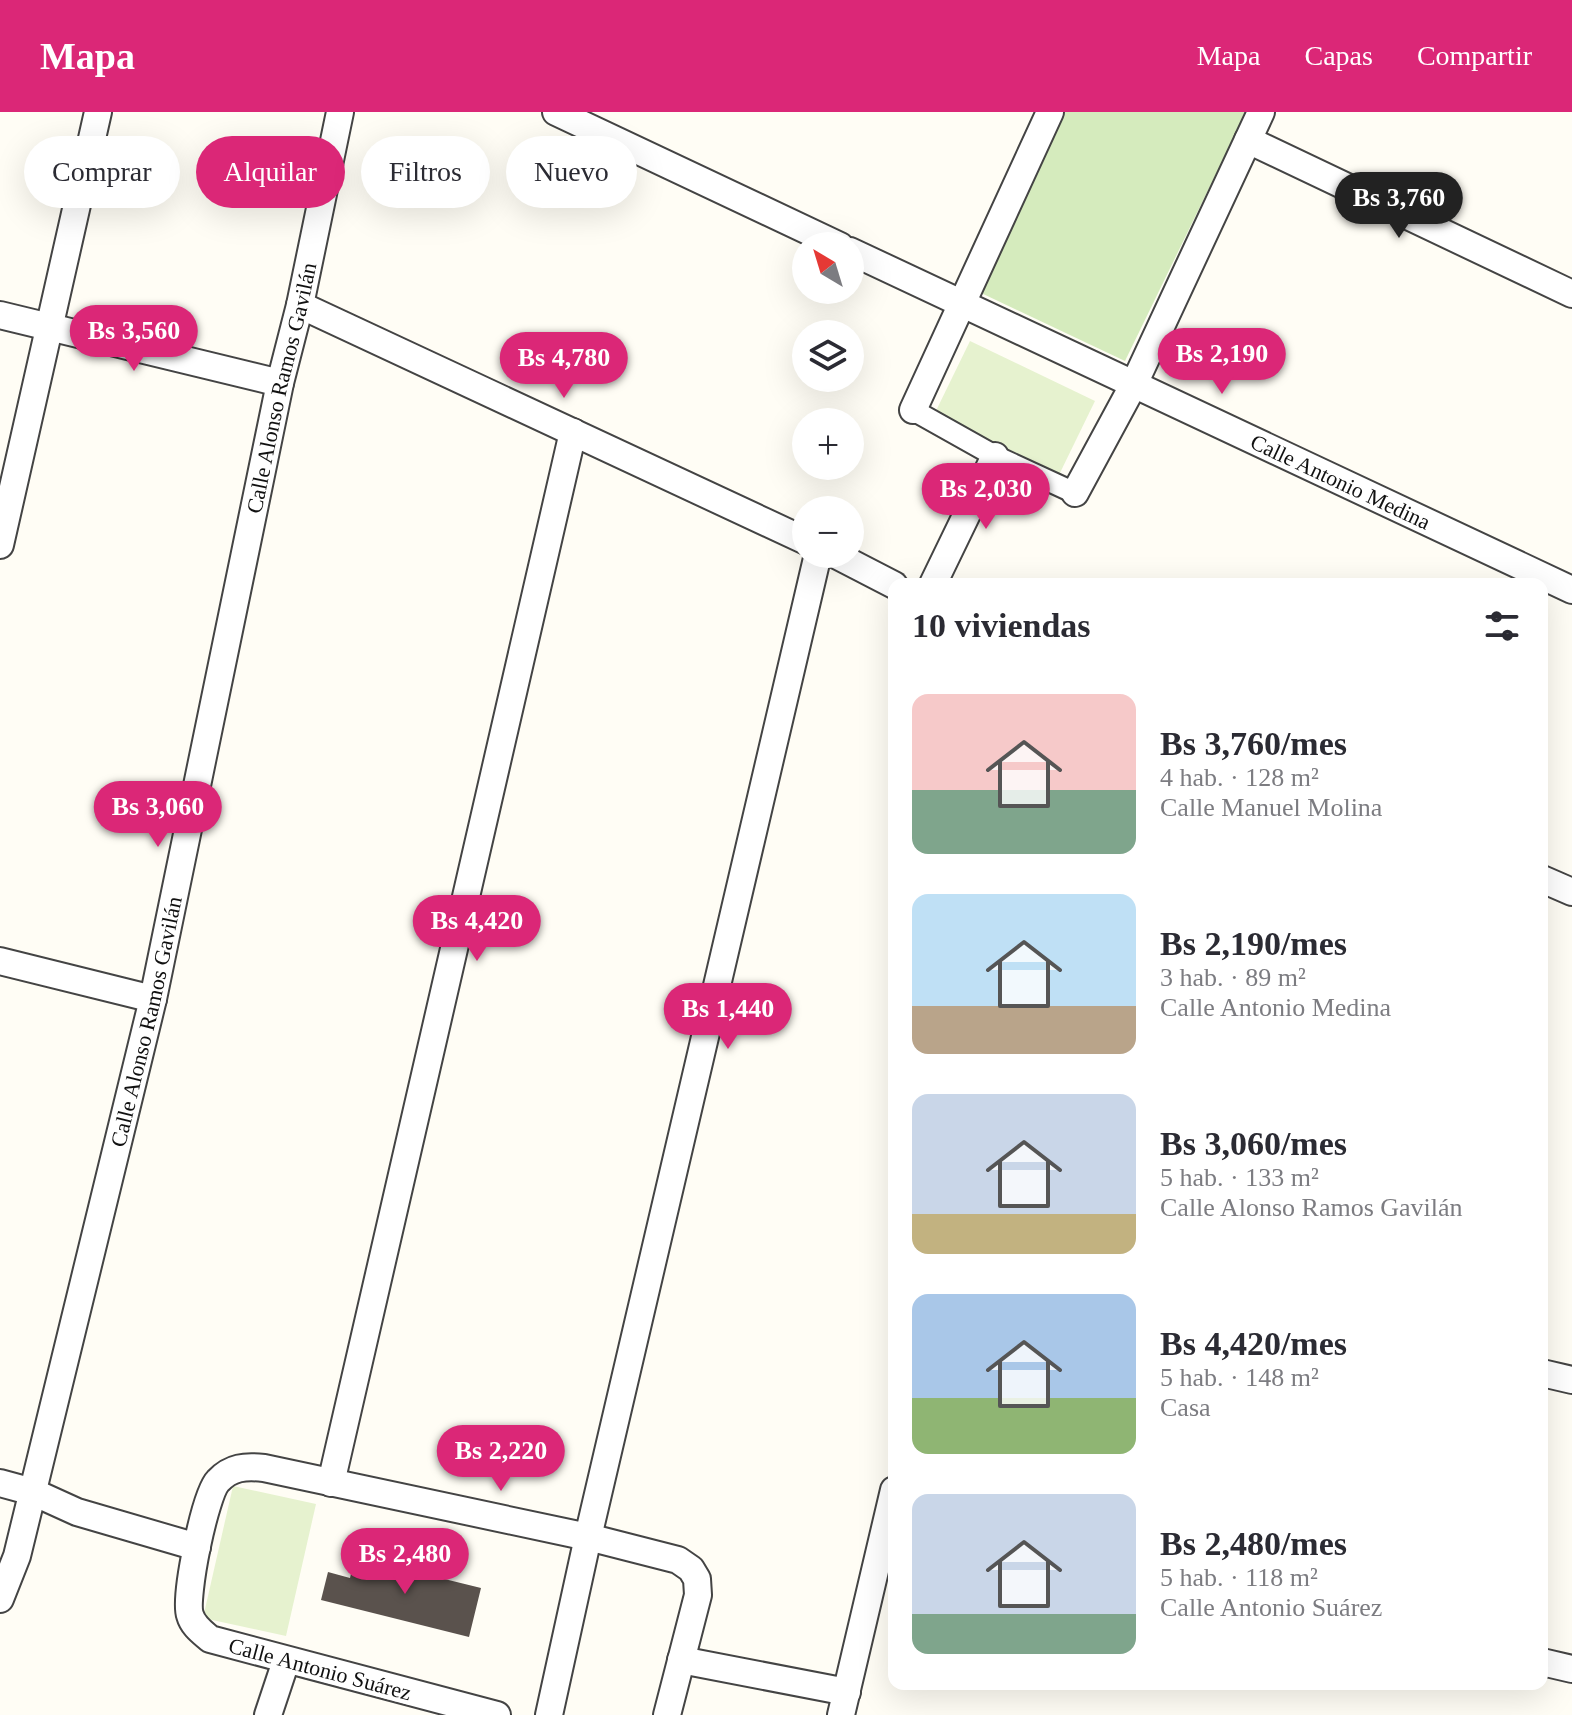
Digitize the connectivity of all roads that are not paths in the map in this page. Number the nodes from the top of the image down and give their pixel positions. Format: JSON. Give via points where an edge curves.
{"nodes":[{"id":1,"x":98,"y":112,"type":"edge"},
{"id":2,"x":340,"y":112,"type":"edge"},
{"id":3,"x":556,"y":112,"type":"edge"},
{"id":4,"x":1050,"y":112,"type":"edge"},
{"id":5,"x":1261,"y":112,"type":"edge"},
{"id":6,"x":1248,"y":140,"type":"junction"},
{"id":7,"x":810,"y":232,"type":"edge"},
{"id":8,"x":864,"y":258,"type":"edge"},
{"id":9,"x":1572,"y":294,"type":"edge"},
{"id":10,"x":961,"y":303,"type":"junction"},
{"id":11,"x":300,"y":305,"type":"junction"},
{"id":12,"x":0,"y":315,"type":"edge"},
{"id":13,"x":49,"y":326,"type":"junction"},
{"id":14,"x":1135,"y":382,"type":"junction"},
{"id":15,"x":280,"y":383,"type":"junction"},
{"id":16,"x":913,"y":410,"type":"joint"},
{"id":17,"x":573,"y":432,"type":"junction"},
{"id":18,"x":995,"y":456,"type":"junction"},
{"id":19,"x":1075,"y":493,"type":"joint"},
{"id":20,"x":792,"y":534,"type":"edge"},
{"id":21,"x":0,"y":545,"type":"edge"},
{"id":22,"x":815,"y":568,"type":"edge"},
{"id":23,"x":861,"y":568,"type":"edge"},
{"id":24,"x":936,"y":578,"type":"edge"},
{"id":25,"x":1547,"y":578,"type":"edge"},
{"id":26,"x":1548,"y":579,"type":"edge"},
{"id":27,"x":888,"y":582,"type":"edge"},
{"id":28,"x":1572,"y":590,"type":"edge"},
{"id":29,"x":1548,"y":882,"type":"edge"},
{"id":30,"x":1572,"y":892,"type":"edge"},
{"id":31,"x":0,"y":961,"type":"edge"},
{"id":32,"x":153,"y":999,"type":"junction"},
{"id":33,"x":1548,"y":1374,"type":"edge"},
{"id":34,"x":1572,"y":1380,"type":"edge"},
{"id":35,"x":0,"y":1483,"type":"edge"},
{"id":36,"x":331,"y":1483,"type":"junction"},
{"id":37,"x":33,"y":1492,"type":"junction"},
{"id":38,"x":888,"y":1527,"type":"edge"},
{"id":39,"x":588,"y":1537,"type":"junction"},
{"id":40,"x":197,"y":1547,"type":"junction"},
{"id":41,"x":0,"y":1599,"type":"edge"},
{"id":42,"x":681,"y":1660,"type":"junction"},
{"id":43,"x":286,"y":1661,"type":"junction"},
{"id":44,"x":1548,"y":1663,"type":"edge"},
{"id":45,"x":1572,"y":1669,"type":"edge"},
{"id":46,"x":844,"y":1703,"type":"edge"},
{"id":47,"x":268,"y":1715,"type":"edge"},
{"id":48,"x":497,"y":1715,"type":"edge"},
{"id":49,"x":549,"y":1715,"type":"edge"},
{"id":50,"x":667,"y":1715,"type":"edge"}],
"edges":[{"from":1,"to":13,"type":"street"},
{"from":2,"to":11,"type":"street","name":"Calle Alonso Ramos Gavilán"},
{"from":3,"to":7,"type":"street"},
{"from":4,"to":10,"type":"street"},
{"from":5,"to":6,"type":"street"},
{"from":6,"to":9,"type":"street"},
{"from":6,"to":14,"type":"street"},
{"from":8,"to":10,"type":"street","name":"Calle Antonio Medina"},
{"from":10,"to":14,"type":"street","name":"Calle Antonio Medina"},
{"from":10,"to":16,"type":"street"},
{"from":11,"to":15,"type":"street","name":"Calle Alonso Ramos Gavilán"},
{"from":11,"to":17,"type":"street"},
{"from":12,"to":13,"type":"street"},
{"from":13,"to":15,"type":"street"},
{"from":13,"to":21,"type":"street"},
{"from":14,"to":19,"type":"street"},
{"from":14,"to":25,"type":"street","name":"Calle Antonio Medina"},
{"from":15,"to":32,"type":"street","name":"Calle Alonso Ramos Gavilán"},
{"from":16,"to":18,"type":"street"},
{"from":17,"to":20,"type":"street"},
{"from":17,"to":36,"type":"street"},
{"from":18,"to":19,"type":"street"},
{"from":18,"to":24,"type":"street"},
{"from":22,"to":39,"type":"street"},
{"from":23,"to":27,"type":"street"},
{"from":26,"to":28,"type":"street","name":"Calle Antonio Medina"},
{"from":29,"to":30,"type":"street"},
{"from":31,"to":32,"type":"street"},
{"from":32,"to":37,"type":"street","name":"Calle Alonso Ramos Gavilán"},
{"from":33,"to":34,"type":"street"},
{"from":35,"to":37,"type":"street"},
{"from":36,"to":39,"type":"street","name":"Calle Antonio Suárez"},
{"from":36,"to":40,"type":"street","name":"Calle Antonio Suárez","via":[[264,1468],[244,1466],[229,1472],[210,1495]]},
{"from":37,"to":40,"type":"street","via":[[77,1512]]},
{"from":37,"to":41,"type":"street","name":"Calle Alonso Ramos Gavilán"},
{"from":38,"to":46,"type":"street"},
{"from":39,"to":42,"type":"street","name":"Calle Antonio Suárez","via":[[678,1560],[691,1569],[698,1595]]},
{"from":39,"to":49,"type":"street"},
{"from":40,"to":43,"type":"street","name":"Calle Antonio Suárez","via":[[189,1602],[196,1627],[210,1639]]},
{"from":42,"to":46,"type":"street"},
{"from":42,"to":50,"type":"street"},
{"from":43,"to":47,"type":"street"},
{"from":43,"to":48,"type":"street","name":"Calle Antonio Suárez"},
{"from":44,"to":45,"type":"street"}]}
